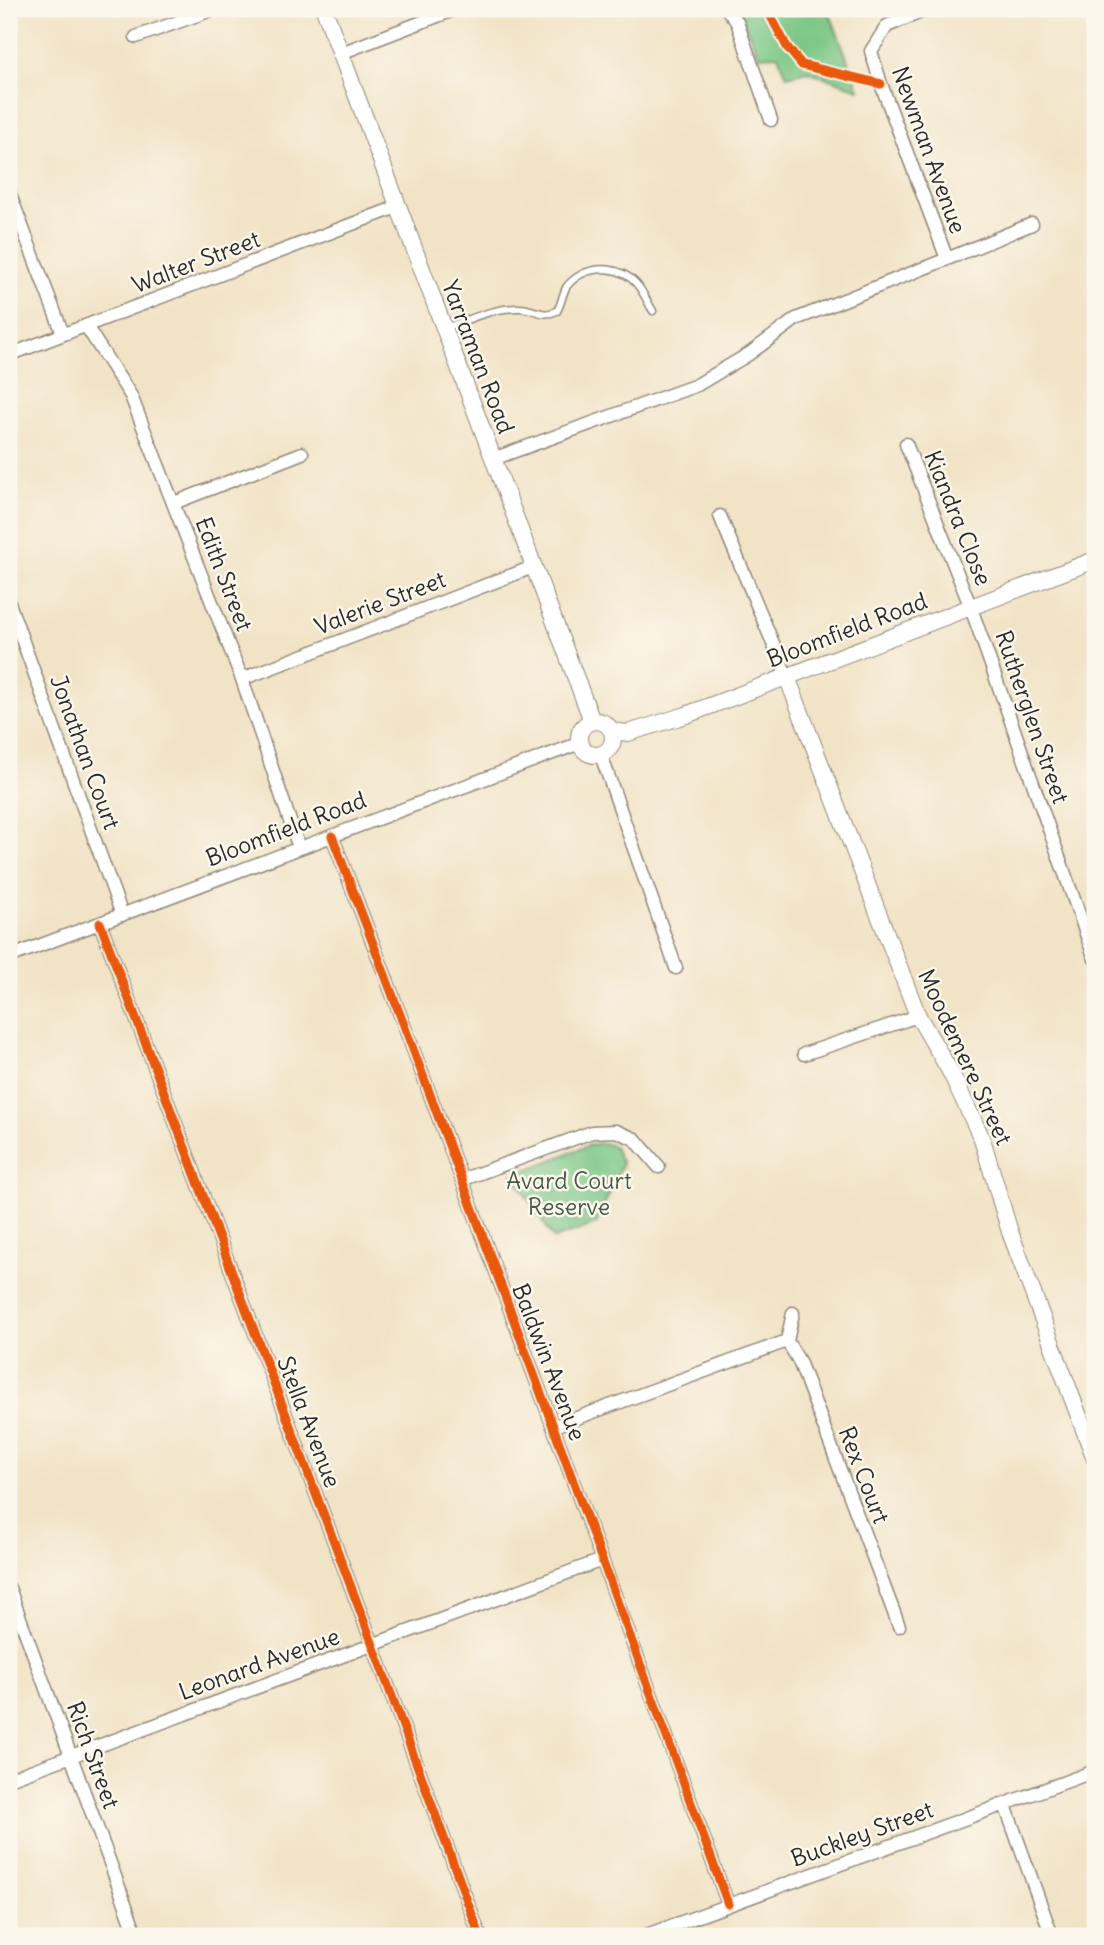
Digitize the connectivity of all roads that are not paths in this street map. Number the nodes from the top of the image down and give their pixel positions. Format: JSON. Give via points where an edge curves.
{"nodes":[{"id":1,"x":214,"y":9,"type":"edge"},
{"id":2,"x":324,"y":9,"type":"edge"},
{"id":3,"x":456,"y":9,"type":"edge"},
{"id":4,"x":727,"y":9,"type":"edge"},
{"id":5,"x":929,"y":9,"type":"edge"},
{"id":6,"x":136,"y":37,"type":"dead end"},
{"id":7,"x":341,"y":53,"type":"junction"},
{"id":8,"x":771,"y":120,"type":"dead end"},
{"id":9,"x":9,"y":192,"type":"edge"},
{"id":10,"x":397,"y":207,"type":"junction"},
{"id":11,"x":1032,"y":224,"type":"dead end"},
{"id":12,"x":947,"y":259,"type":"junction"},
{"id":13,"x":653,"y":311,"type":"dead end"},
{"id":14,"x":86,"y":326,"type":"junction"},
{"id":15,"x":443,"y":328,"type":"junction"},
{"id":16,"x":62,"y":334,"type":"junction"},
{"id":17,"x":9,"y":355,"type":"edge"},
{"id":18,"x":906,"y":444,"type":"dead end"},
{"id":19,"x":302,"y":453,"type":"dead end"},
{"id":20,"x":493,"y":459,"type":"junction"},
{"id":21,"x":174,"y":503,"type":"junction"},
{"id":22,"x":720,"y":516,"type":"dead end"},
{"id":23,"x":1095,"y":560,"type":"edge"},
{"id":24,"x":533,"y":566,"type":"junction"},
{"id":25,"x":9,"y":603,"type":"edge"},
{"id":26,"x":971,"y":608,"type":"junction"},
{"id":27,"x":787,"y":677,"type":"junction"},
{"id":28,"x":242,"y":679,"type":"junction"},
{"id":29,"x":592,"y":721,"type":"junction"},
{"id":30,"x":612,"y":731,"type":"junction"},
{"id":31,"x":580,"y":743,"type":"junction"},
{"id":32,"x":601,"y":755,"type":"junction"},
{"id":33,"x":332,"y":836,"type":"junction"},
{"id":34,"x":299,"y":848,"type":"junction"},
{"id":35,"x":122,"y":915,"type":"junction"},
{"id":36,"x":100,"y":923,"type":"junction"},
{"id":37,"x":9,"y":957,"type":"edge"},
{"id":38,"x":1095,"y":959,"type":"edge"},
{"id":39,"x":676,"y":968,"type":"dead end"},
{"id":40,"x":918,"y":1016,"type":"junction"},
{"id":41,"x":804,"y":1054,"type":"dead end"},
{"id":42,"x":659,"y":1167,"type":"dead end"},
{"id":43,"x":464,"y":1179,"type":"junction"},
{"id":44,"x":793,"y":1313,"type":"dead end"},
{"id":45,"x":787,"y":1340,"type":"junction"},
{"id":46,"x":555,"y":1426,"type":"junction"},
{"id":47,"x":1095,"y":1459,"type":"edge"},
{"id":48,"x":602,"y":1560,"type":"junction"},
{"id":49,"x":9,"y":1588,"type":"edge"},
{"id":50,"x":899,"y":1626,"type":"dead end"},
{"id":51,"x":373,"y":1645,"type":"junction"},
{"id":52,"x":71,"y":1756,"type":"junction"},
{"id":53,"x":1095,"y":1771,"type":"edge"},
{"id":54,"x":9,"y":1779,"type":"edge"},
{"id":55,"x":1005,"y":1805,"type":"junction"},
{"id":56,"x":728,"y":1904,"type":"junction"},
{"id":57,"x":137,"y":1936,"type":"edge"},
{"id":58,"x":480,"y":1936,"type":"edge"},
{"id":59,"x":643,"y":1936,"type":"edge"},
{"id":60,"x":1052,"y":1936,"type":"edge"}],
"edges":[{"from":1,"to":6,"type":"street"},
{"from":2,"to":7,"type":"street","name":"Yarraman Road"},
{"from":3,"to":7,"type":"street"},
{"from":4,"to":8,"type":"street","via":[[737,22]]},
{"from":5,"to":12,"type":"street","name":"Newman Avenue","via":[[887,26],[872,51]]},
{"from":7,"to":10,"type":"street","name":"Yarraman Road"},
{"from":9,"to":16,"type":"street"},
{"from":10,"to":14,"type":"street","name":"Walter Street"},
{"from":10,"to":15,"type":"street","name":"Yarraman Road"},
{"from":11,"to":12,"type":"street"},
{"from":12,"to":20,"type":"street","name":"Newman Avenue","via":[[796,319],[697,385]]},
{"from":13,"to":15,"type":"lane","via":[[629,278],[617,270],[599,270],[578,275],[551,314],[521,307]]},
{"from":14,"to":16,"type":"street","name":"Walter Street"},
{"from":14,"to":21,"type":"street","name":"Edith Street","via":[[131,396]]},
{"from":15,"to":20,"type":"street","name":"Yarraman Road"},
{"from":16,"to":17,"type":"street","name":"Walter Street"},
{"from":18,"to":26,"type":"street","name":"Kiandra Close"},
{"from":19,"to":21,"type":"street"},
{"from":20,"to":24,"type":"street","name":"Yarraman Road"},
{"from":21,"to":28,"type":"street","name":"Edith Street"},
{"from":22,"to":27,"type":"street"},
{"from":23,"to":26,"type":"street","name":"Bloomfield Road"},
{"from":24,"to":28,"type":"street","name":"Valerie Street"},
{"from":24,"to":29,"type":"street","name":"Yarraman Road"},
{"from":25,"to":35,"type":"street","name":"Jonathan Court"},
{"from":26,"to":27,"type":"street","name":"Bloomfield Road"},
{"from":26,"to":38,"type":"street","name":"Rutherglen Street"},
{"from":27,"to":30,"type":"street","name":"Bloomfield Road","via":[[628,733]]},
{"from":27,"to":40,"type":"street","name":"Moodemere Street"},
{"from":28,"to":34,"type":"street","name":"Edith Street"},
{"from":29,"to":30,"type":"street","via":[[606,724]]},
{"from":29,"to":31,"type":"street","via":[[580,732]]},
{"from":30,"to":32,"type":"street","via":[[613,743]]},
{"from":31,"to":32,"type":"street","via":[[585,751]]},
{"from":31,"to":33,"type":"street","name":"Bloomfield Road"},
{"from":32,"to":39,"type":"street"},
{"from":33,"to":34,"type":"street","name":"Bloomfield Road"},
{"from":33,"to":43,"type":"street","name":"Baldwin Avenue"},
{"from":34,"to":35,"type":"street","name":"Bloomfield Road"},
{"from":35,"to":36,"type":"street","name":"Bloomfield Road"},
{"from":36,"to":37,"type":"street","name":"Bloomfield Road"},
{"from":36,"to":51,"type":"street","name":"Stella Avenue"},
{"from":40,"to":41,"type":"street"},
{"from":40,"to":47,"type":"street","name":"Moodemere Street","via":[[982,1139],[1010,1232]]},
{"from":42,"to":43,"type":"street","via":[[635,1139],[616,1131],[592,1132]]},
{"from":43,"to":46,"type":"street","name":"Baldwin Avenue","via":[[496,1277]]},
{"from":44,"to":45,"type":"street"},
{"from":45,"to":46,"type":"street"},
{"from":45,"to":50,"type":"street","name":"Rex Court","via":[[799,1361]]},
{"from":46,"to":48,"type":"street","name":"Baldwin Avenue"},
{"from":48,"to":51,"type":"street","name":"Leonard Avenue"},
{"from":48,"to":56,"type":"street","name":"Baldwin Avenue"},
{"from":49,"to":52,"type":"street","name":"Rich Street"},
{"from":51,"to":52,"type":"street","name":"Leonard Avenue"},
{"from":51,"to":58,"type":"street","name":"Stella Avenue"},
{"from":52,"to":54,"type":"street","name":"Leonard Avenue"},
{"from":52,"to":57,"type":"street","name":"Rich Street"},
{"from":53,"to":55,"type":"street","name":"Buckley Street"},
{"from":55,"to":56,"type":"street","name":"Buckley Street"},
{"from":55,"to":60,"type":"street"},
{"from":56,"to":59,"type":"street","name":"Buckley Street"}]}
